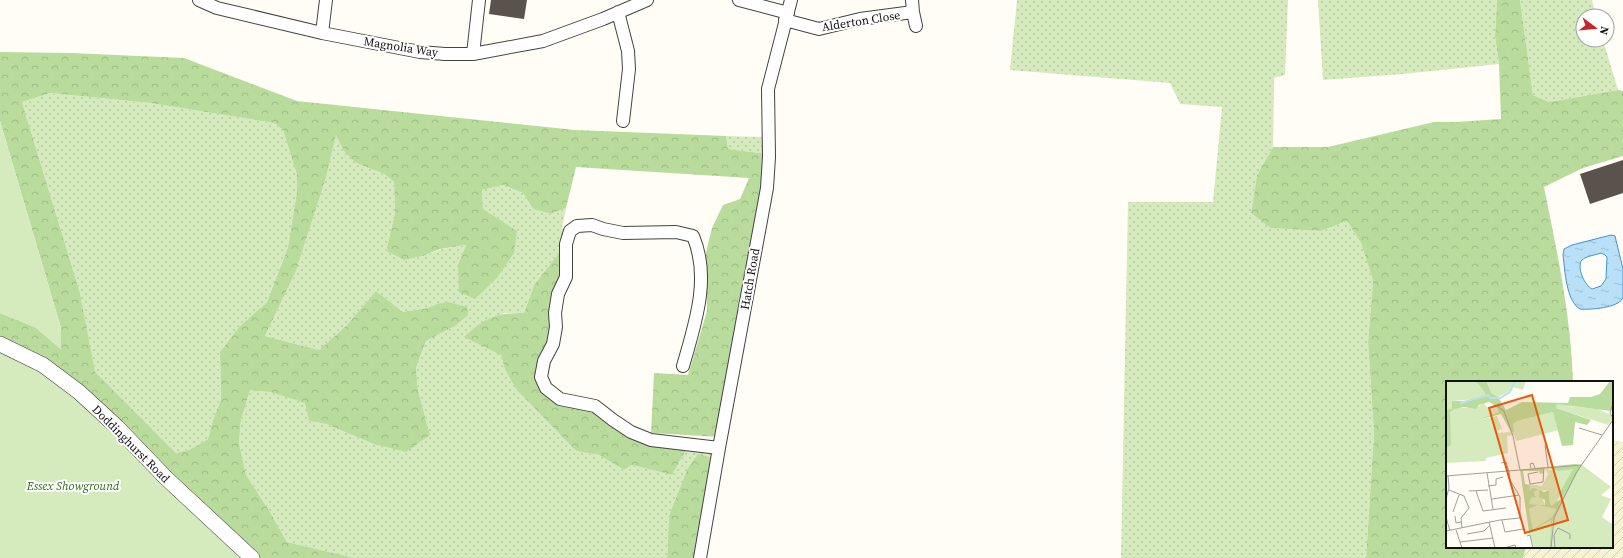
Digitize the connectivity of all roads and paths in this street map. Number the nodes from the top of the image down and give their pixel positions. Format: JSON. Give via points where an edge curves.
{"nodes":[{"id":1,"x":199,"y":0,"type":"edge"},
{"id":2,"x":326,"y":0,"type":"edge"},
{"id":3,"x":480,"y":0,"type":"edge"},
{"id":4,"x":647,"y":0,"type":"edge"},
{"id":5,"x":738,"y":0,"type":"edge"},
{"id":6,"x":791,"y":0,"type":"edge"},
{"id":7,"x":912,"y":6,"type":"edge"},
{"id":8,"x":618,"y":12,"type":"junction"},
{"id":9,"x":786,"y":16,"type":"junction"},
{"id":10,"x":916,"y":26,"type":"dead end"},
{"id":11,"x":322,"y":33,"type":"junction"},
{"id":12,"x":473,"y":54,"type":"junction"},
{"id":13,"x":623,"y":121,"type":"dead end"},
{"id":14,"x":0,"y":344,"type":"edge"},
{"id":15,"x":684,"y":366,"type":"dead end"},
{"id":16,"x":719,"y":448,"type":"junction"},
{"id":17,"x":252,"y":558,"type":"edge"},
{"id":18,"x":700,"y":558,"type":"edge"}],
"edges":[{"from":1,"to":11,"type":"street","name":"Magnolia Way","via":[[217,8]]},
{"from":2,"to":11,"type":"street"},
{"from":3,"to":12,"type":"street"},
{"from":4,"to":8,"type":"street","name":"Magnolia Way"},
{"from":5,"to":9,"type":"street"},
{"from":6,"to":9,"type":"street","name":"Hatch Road"},
{"from":7,"to":9,"type":"street","name":"Alderton Close","via":[[819,29]]},
{"from":7,"to":10,"type":"street","name":"Alderton Close"},
{"from":8,"to":12,"type":"street","name":"Magnolia Way","via":[[543,41]]},
{"from":8,"to":13,"type":"street","via":[[628,51],[629,69]]},
{"from":9,"to":16,"type":"street","name":"Hatch Road","via":[[768,89],[767,188]]},
{"from":11,"to":12,"type":"street","name":"Magnolia Way","via":[[420,52]]},
{"from":14,"to":17,"type":"street","name":"Doddinghurst Road","via":[[43,365],[79,392]]},
{"from":15,"to":16,"type":"street","via":[[702,284],[698,248],[693,236],[676,232],[623,233],[592,225],[577,226],[570,231],[566,244],[566,277],[558,294],[553,344],[544,361],[541,377],[546,388],[560,399],[595,406],[631,432],[651,440]]},
{"from":16,"to":18,"type":"street","name":"Hatch Road"}]}
